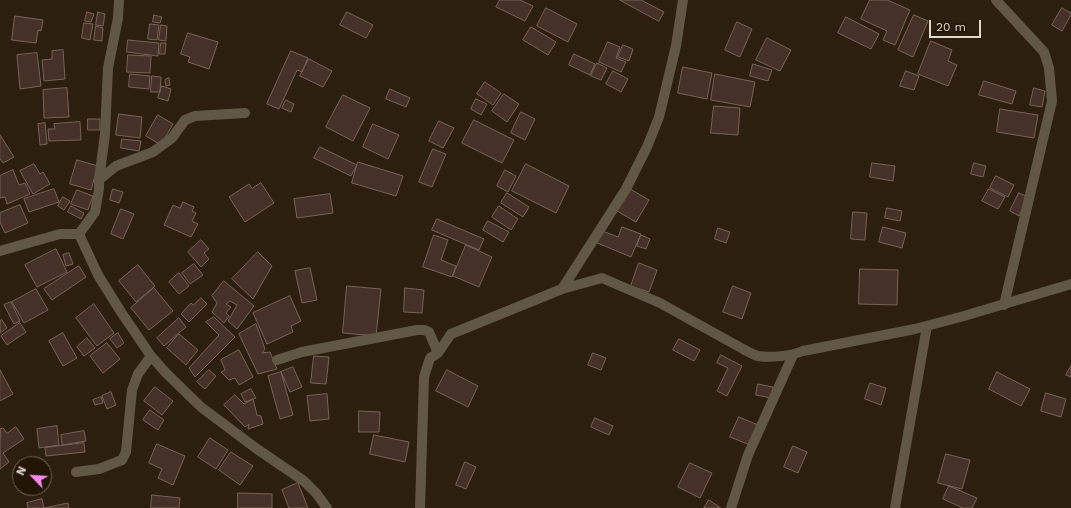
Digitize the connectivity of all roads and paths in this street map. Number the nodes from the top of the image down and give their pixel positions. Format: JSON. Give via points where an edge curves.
{"nodes":[{"id":1,"x":119,"y":0,"type":"edge"},
{"id":2,"x":684,"y":0,"type":"edge"},
{"id":3,"x":996,"y":0,"type":"edge"},
{"id":4,"x":245,"y":113,"type":"dead end"},
{"id":5,"x":99,"y":180,"type":"junction"},
{"id":6,"x":78,"y":234,"type":"junction"},
{"id":7,"x":0,"y":251,"type":"edge"},
{"id":8,"x":1071,"y":284,"type":"edge"},
{"id":9,"x":562,"y":289,"type":"junction"},
{"id":10,"x":1004,"y":305,"type":"junction"},
{"id":11,"x":927,"y":326,"type":"junction"},
{"id":12,"x":438,"y":353,"type":"junction"},
{"id":13,"x":793,"y":355,"type":"junction"},
{"id":14,"x":151,"y":356,"type":"junction"},
{"id":15,"x":277,"y":360,"type":"dead end"},
{"id":16,"x":76,"y":472,"type":"dead end"},
{"id":17,"x":327,"y":508,"type":"edge"},
{"id":18,"x":420,"y":508,"type":"edge"},
{"id":19,"x":731,"y":508,"type":"edge"},
{"id":20,"x":895,"y":508,"type":"edge"}],
"edges":[{"from":1,"to":5,"type":"street","via":[[108,68],[105,134]]},
{"from":2,"to":9,"type":"street","via":[[659,117],[647,147],[626,189]]},
{"from":3,"to":10,"type":"street","via":[[1044,52],[1049,68],[1052,101]]},
{"from":4,"to":5,"type":"street","via":[[195,116],[185,120],[172,138],[153,152],[116,166]]},
{"from":5,"to":6,"type":"street","via":[[95,212]]},
{"from":6,"to":7,"type":"street","via":[[60,234]]},
{"from":6,"to":14,"type":"street","via":[[98,275]]},
{"from":8,"to":10,"type":"street"},
{"from":9,"to":12,"type":"street","via":[[451,334]]},
{"from":9,"to":13,"type":"street","via":[[602,278],[660,303],[757,356]]},
{"from":10,"to":11,"type":"street"},
{"from":11,"to":13,"type":"street"},
{"from":11,"to":20,"type":"street"},
{"from":12,"to":15,"type":"street","via":[[429,332],[416,330],[302,352]]},
{"from":12,"to":18,"type":"street","via":[[430,358],[424,377]]},
{"from":13,"to":19,"type":"street","via":[[748,456]]},
{"from":14,"to":16,"type":"street","via":[[138,374],[132,390],[127,445],[122,460],[99,469]]},
{"from":14,"to":17,"type":"street","via":[[201,407],[304,481]]}]}
